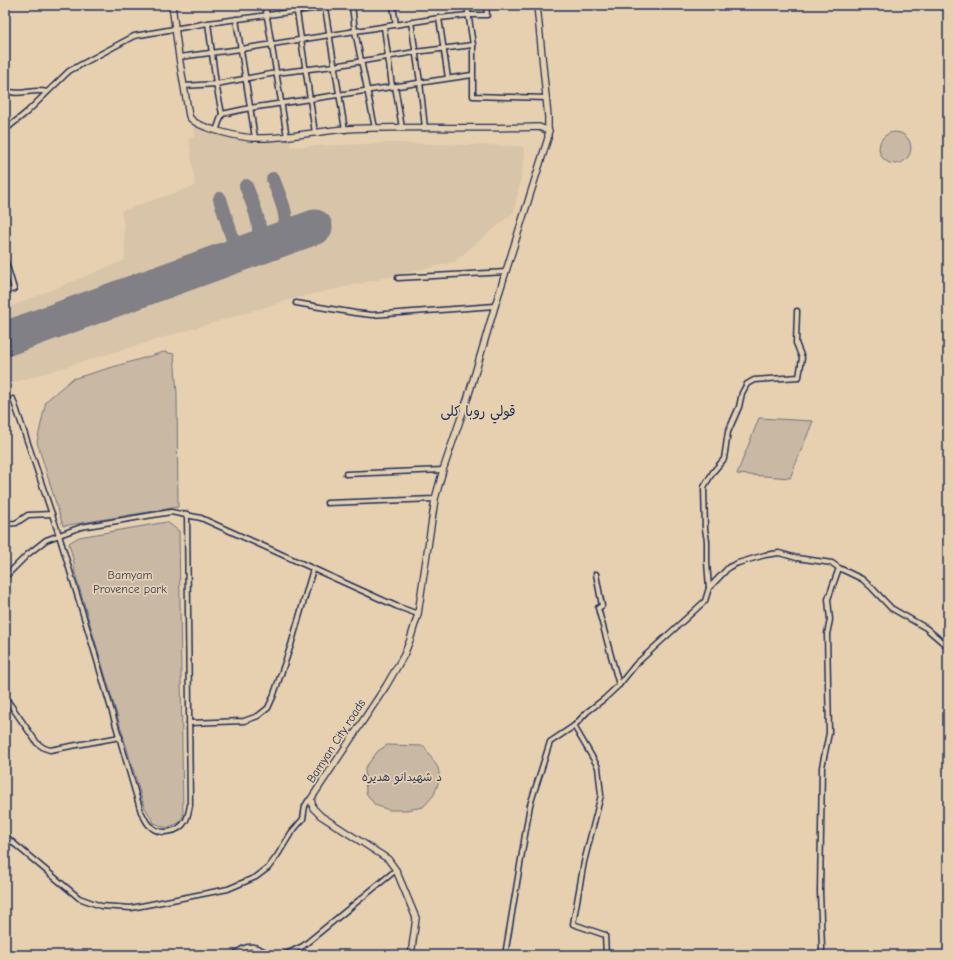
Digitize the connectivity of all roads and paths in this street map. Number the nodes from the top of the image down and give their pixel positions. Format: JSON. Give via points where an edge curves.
{"nodes":[{"id":1,"x":172,"y":5,"type":"edge"},
{"id":2,"x":265,"y":5,"type":"edge"},
{"id":3,"x":343,"y":5,"type":"edge"},
{"id":4,"x":352,"y":5,"type":"edge"},
{"id":5,"x":393,"y":5,"type":"edge"},
{"id":6,"x":467,"y":5,"type":"edge"},
{"id":7,"x":486,"y":5,"type":"edge"},
{"id":8,"x":537,"y":5,"type":"edge"},
{"id":9,"x":942,"y":5,"type":"edge"},
{"id":10,"x":325,"y":8,"type":"junction"},
{"id":11,"x":948,"y":11,"type":"edge"},
{"id":12,"x":297,"y":12,"type":"junction"},
{"id":13,"x":468,"y":15,"type":"junction"},
{"id":14,"x":267,"y":16,"type":"junction"},
{"id":15,"x":439,"y":18,"type":"junction"},
{"id":16,"x":236,"y":19,"type":"junction"},
{"id":17,"x":411,"y":22,"type":"junction"},
{"id":18,"x":208,"y":23,"type":"junction"},
{"id":19,"x":396,"y":25,"type":"junction"},
{"id":20,"x":384,"y":27,"type":"junction"},
{"id":21,"x":175,"y":30,"type":"junction"},
{"id":22,"x":355,"y":31,"type":"junction"},
{"id":23,"x":329,"y":35,"type":"junction"},
{"id":24,"x":301,"y":39,"type":"junction"},
{"id":25,"x":271,"y":44,"type":"junction"},
{"id":26,"x":472,"y":45,"type":"junction"},
{"id":27,"x":444,"y":48,"type":"junction"},
{"id":28,"x":241,"y":49,"type":"junction"},
{"id":29,"x":212,"y":52,"type":"junction"},
{"id":30,"x":416,"y":52,"type":"junction"},
{"id":31,"x":179,"y":57,"type":"junction"},
{"id":32,"x":388,"y":58,"type":"junction"},
{"id":33,"x":362,"y":61,"type":"junction"},
{"id":34,"x":334,"y":66,"type":"junction"},
{"id":35,"x":305,"y":70,"type":"junction"},
{"id":36,"x":276,"y":73,"type":"junction"},
{"id":37,"x":472,"y":75,"type":"junction"},
{"id":38,"x":448,"y":78,"type":"junction"},
{"id":39,"x":246,"y":79,"type":"junction"},
{"id":40,"x":420,"y":82,"type":"junction"},
{"id":41,"x":216,"y":84,"type":"junction"},
{"id":42,"x":184,"y":86,"type":"junction"},
{"id":43,"x":394,"y":86,"type":"junction"},
{"id":44,"x":5,"y":90,"type":"edge"},
{"id":45,"x":367,"y":91,"type":"junction"},
{"id":46,"x":47,"y":92,"type":"junction"},
{"id":47,"x":338,"y":96,"type":"junction"},
{"id":48,"x":546,"y":98,"type":"junction"},
{"id":49,"x":310,"y":100,"type":"junction"},
{"id":50,"x":282,"y":104,"type":"junction"},
{"id":51,"x":250,"y":108,"type":"junction"},
{"id":52,"x":222,"y":114,"type":"junction"},
{"id":53,"x":375,"y":128,"type":"junction"},
{"id":54,"x":402,"y":128,"type":"junction"},
{"id":55,"x":425,"y":128,"type":"junction"},
{"id":56,"x":5,"y":130,"type":"edge"},
{"id":57,"x":345,"y":130,"type":"junction"},
{"id":58,"x":216,"y":131,"type":"junction"},
{"id":59,"x":549,"y":131,"type":"junction"},
{"id":60,"x":315,"y":133,"type":"junction"},
{"id":61,"x":287,"y":137,"type":"junction"},
{"id":62,"x":255,"y":138,"type":"junction"},
{"id":63,"x":5,"y":259,"type":"edge"},
{"id":64,"x":506,"y":272,"type":"junction"},
{"id":65,"x":398,"y":278,"type":"dead end"},
{"id":66,"x":5,"y":292,"type":"edge"},
{"id":67,"x":296,"y":303,"type":"dead end"},
{"id":68,"x":495,"y":306,"type":"junction"},
{"id":69,"x":797,"y":311,"type":"dead end"},
{"id":70,"x":13,"y":399,"type":"dead end"},
{"id":71,"x":443,"y":470,"type":"junction"},
{"id":72,"x":346,"y":474,"type":"dead end"},
{"id":73,"x":435,"y":499,"type":"junction"},
{"id":74,"x":328,"y":503,"type":"dead end"},
{"id":75,"x":52,"y":514,"type":"junction"},
{"id":76,"x":187,"y":514,"type":"junction"},
{"id":77,"x":5,"y":524,"type":"edge"},
{"id":78,"x":59,"y":535,"type":"junction"},
{"id":79,"x":839,"y":568,"type":"junction"},
{"id":80,"x":313,"y":569,"type":"junction"},
{"id":81,"x":596,"y":574,"type":"dead end"},
{"id":82,"x":5,"y":577,"type":"edge"},
{"id":83,"x":709,"y":588,"type":"junction"},
{"id":84,"x":418,"y":614,"type":"junction"},
{"id":85,"x":948,"y":647,"type":"edge"},
{"id":86,"x":619,"y":685,"type":"junction"},
{"id":87,"x":5,"y":697,"type":"edge"},
{"id":88,"x":189,"y":723,"type":"junction"},
{"id":89,"x":574,"y":726,"type":"junction"},
{"id":90,"x":120,"y":737,"type":"junction"},
{"id":91,"x":311,"y":799,"type":"junction"},
{"id":92,"x":5,"y":836,"type":"edge"},
{"id":93,"x":396,"y":870,"type":"junction"},
{"id":94,"x":234,"y":955,"type":"edge"},
{"id":95,"x":271,"y":955,"type":"edge"},
{"id":96,"x":284,"y":955,"type":"edge"},
{"id":97,"x":411,"y":955,"type":"edge"},
{"id":98,"x":505,"y":955,"type":"edge"},
{"id":99,"x":606,"y":955,"type":"edge"},
{"id":100,"x":821,"y":955,"type":"edge"}],
"edges":[{"from":1,"to":21,"type":"street"},
{"from":2,"to":14,"type":"street"},
{"from":3,"to":10,"type":"street"},
{"from":4,"to":22,"type":"street"},
{"from":5,"to":19,"type":"street"},
{"from":6,"to":13,"type":"street"},
{"from":7,"to":13,"type":"street","via":[[487,15]]},
{"from":8,"to":48,"type":"street"},
{"from":9,"to":11,"type":"street"},
{"from":10,"to":12,"type":"street"},
{"from":10,"to":23,"type":"street"},
{"from":12,"to":14,"type":"street"},
{"from":12,"to":24,"type":"street"},
{"from":13,"to":15,"type":"street"},
{"from":13,"to":26,"type":"street"},
{"from":14,"to":16,"type":"street"},
{"from":14,"to":25,"type":"street"},
{"from":15,"to":17,"type":"street"},
{"from":15,"to":27,"type":"street"},
{"from":16,"to":18,"type":"street"},
{"from":16,"to":28,"type":"street"},
{"from":17,"to":19,"type":"street"},
{"from":17,"to":30,"type":"street"},
{"from":18,"to":21,"type":"street"},
{"from":18,"to":29,"type":"street"},
{"from":19,"to":20,"type":"street"},
{"from":20,"to":22,"type":"street"},
{"from":20,"to":32,"type":"street"},
{"from":21,"to":31,"type":"street"},
{"from":21,"to":46,"type":"street","via":[[134,36],[69,71]]},
{"from":22,"to":23,"type":"street"},
{"from":22,"to":33,"type":"street"},
{"from":23,"to":24,"type":"street"},
{"from":23,"to":34,"type":"street"},
{"from":24,"to":25,"type":"street"},
{"from":24,"to":35,"type":"street"},
{"from":25,"to":28,"type":"street"},
{"from":25,"to":36,"type":"street"},
{"from":26,"to":27,"type":"street"},
{"from":26,"to":37,"type":"street"},
{"from":27,"to":30,"type":"street"},
{"from":27,"to":38,"type":"street"},
{"from":28,"to":29,"type":"street"},
{"from":28,"to":39,"type":"street"},
{"from":29,"to":31,"type":"street"},
{"from":29,"to":41,"type":"street"},
{"from":30,"to":32,"type":"street"},
{"from":30,"to":40,"type":"street"},
{"from":31,"to":42,"type":"street"},
{"from":32,"to":33,"type":"street"},
{"from":32,"to":43,"type":"street"},
{"from":33,"to":34,"type":"street"},
{"from":33,"to":45,"type":"street"},
{"from":34,"to":35,"type":"street"},
{"from":34,"to":47,"type":"street"},
{"from":35,"to":36,"type":"street"},
{"from":35,"to":49,"type":"street"},
{"from":36,"to":39,"type":"street"},
{"from":36,"to":50,"type":"street"},
{"from":37,"to":38,"type":"street"},
{"from":37,"to":48,"type":"street","via":[[473,96]]},
{"from":38,"to":40,"type":"street"},
{"from":39,"to":41,"type":"street"},
{"from":39,"to":51,"type":"street"},
{"from":40,"to":43,"type":"street"},
{"from":40,"to":55,"type":"street"},
{"from":41,"to":42,"type":"street"},
{"from":41,"to":52,"type":"street"},
{"from":42,"to":58,"type":"street","via":[[190,118]]},
{"from":43,"to":45,"type":"street"},
{"from":43,"to":54,"type":"street"},
{"from":44,"to":46,"type":"street","via":[[10,93],[40,90]]},
{"from":45,"to":47,"type":"street"},
{"from":45,"to":53,"type":"street"},
{"from":46,"to":56,"type":"street"},
{"from":47,"to":49,"type":"street"},
{"from":47,"to":57,"type":"street"},
{"from":48,"to":59,"type":"street"},
{"from":49,"to":50,"type":"street"},
{"from":49,"to":60,"type":"street"},
{"from":50,"to":51,"type":"street"},
{"from":50,"to":61,"type":"street"},
{"from":51,"to":52,"type":"street"},
{"from":51,"to":62,"type":"street"},
{"from":52,"to":58,"type":"street"},
{"from":53,"to":54,"type":"street"},
{"from":53,"to":57,"type":"street"},
{"from":54,"to":55,"type":"street"},
{"from":55,"to":59,"type":"street","via":[[538,127]]},
{"from":57,"to":60,"type":"street"},
{"from":58,"to":62,"type":"street"},
{"from":59,"to":64,"type":"street","name":"Bamyan City roads"},
{"from":60,"to":61,"type":"street"},
{"from":61,"to":62,"type":"street"},
{"from":63,"to":66,"type":"street","via":[[14,289]]},
{"from":64,"to":65,"type":"street"},
{"from":64,"to":68,"type":"street","name":"Bamyan City roads"},
{"from":67,"to":68,"type":"street","via":[[372,315]]},
{"from":68,"to":71,"type":"street","name":"Bamyan City roads"},
{"from":69,"to":83,"type":"street","via":[[796,343],[802,358],[800,377],[754,380],[747,384],[728,432],[724,459],[704,487],[704,529]]},
{"from":70,"to":75,"type":"street"},
{"from":71,"to":72,"type":"street"},
{"from":71,"to":73,"type":"street","name":"Bamyan City roads"},
{"from":73,"to":74,"type":"street"},
{"from":73,"to":84,"type":"street","name":"Bamyan City roads"},
{"from":75,"to":77,"type":"street","via":[[28,515],[16,523]]},
{"from":75,"to":78,"type":"street"},
{"from":76,"to":78,"type":"street","via":[[171,512],[81,527]]},
{"from":76,"to":80,"type":"street"},
{"from":76,"to":88,"type":"street"},
{"from":78,"to":82,"type":"street","via":[[46,540]]},
{"from":78,"to":90,"type":"street"},
{"from":79,"to":83,"type":"street","via":[[825,561],[779,553],[765,555],[729,567]]},
{"from":79,"to":85,"type":"street","via":[[862,580],[891,608],[926,628]]},
{"from":79,"to":100,"type":"street","via":[[828,599],[829,733],[822,767]]},
{"from":80,"to":84,"type":"street"},
{"from":80,"to":88,"type":"street","via":[[291,645],[268,708],[258,716],[244,721]]},
{"from":81,"to":86,"type":"street","via":[[602,606],[598,608]]},
{"from":83,"to":86,"type":"street","via":[[705,601],[636,664]]},
{"from":84,"to":91,"type":"street","name":"Bamyan City roads","via":[[404,655]]},
{"from":86,"to":89,"type":"street"},
{"from":87,"to":90,"type":"street","via":[[37,744],[44,748],[50,750]]},
{"from":88,"to":90,"type":"street","via":[[190,805],[183,824],[166,833],[150,826],[141,812]]},
{"from":89,"to":98,"type":"street","via":[[550,742],[530,805]]},
{"from":89,"to":99,"type":"street","via":[[598,767],[601,795],[572,924],[605,935]]},
{"from":91,"to":92,"type":"street","via":[[305,806],[303,819],[277,856],[268,868],[256,877],[228,889],[131,908],[101,906],[79,898]]},
{"from":91,"to":93,"type":"street","name":"Bamyan City roads","via":[[313,808],[321,816],[388,859]]},
{"from":93,"to":96,"type":"street","via":[[303,946]]},
{"from":93,"to":97,"type":"street","name":"Bamyan City roads","via":[[416,918]]},
{"from":94,"to":95,"type":"street","via":[[250,946]]}]}
